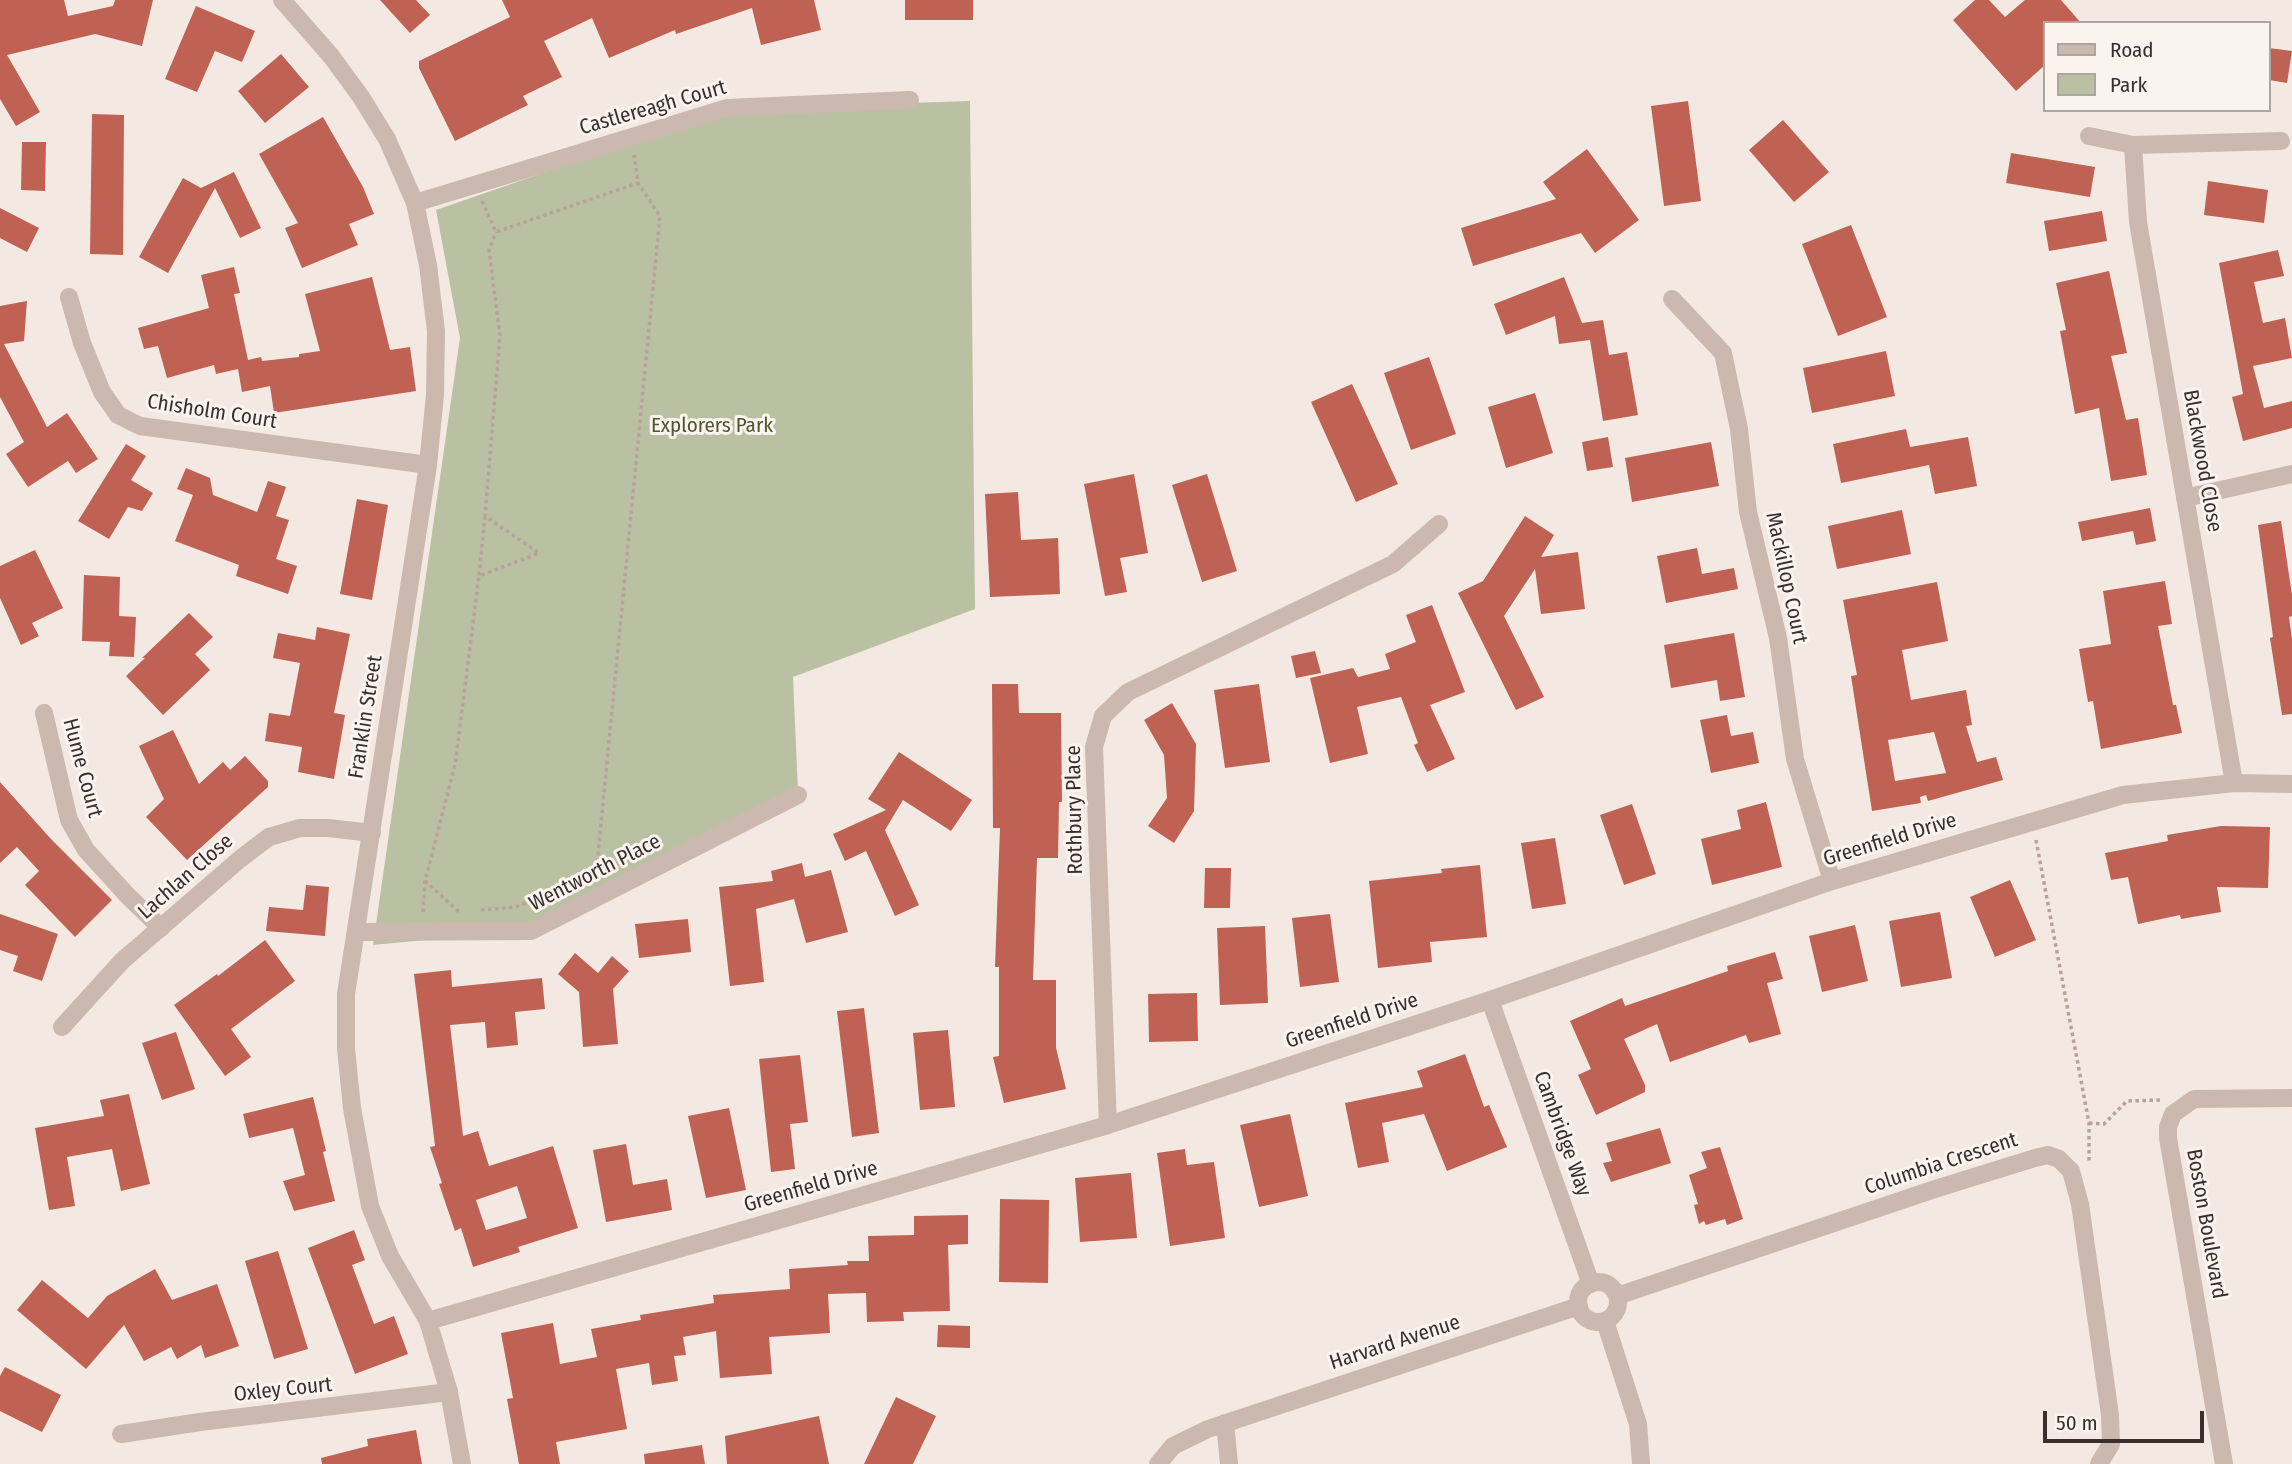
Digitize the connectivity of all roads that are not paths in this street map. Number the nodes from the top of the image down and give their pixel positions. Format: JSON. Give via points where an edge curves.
{"nodes":[{"id":1,"x":282,"y":0,"type":"edge"},
{"id":2,"x":910,"y":100,"type":"dead end"},
{"id":3,"x":2089,"y":136,"type":"dead end"},
{"id":4,"x":2281,"y":141,"type":"dead end"},
{"id":5,"x":2133,"y":145,"type":"junction"},
{"id":6,"x":415,"y":203,"type":"junction"},
{"id":7,"x":69,"y":297,"type":"dead end"},
{"id":8,"x":1672,"y":299,"type":"dead end"},
{"id":9,"x":428,"y":466,"type":"junction"},
{"id":10,"x":2292,"y":474,"type":"edge"},
{"id":11,"x":2185,"y":499,"type":"junction"},
{"id":12,"x":1439,"y":524,"type":"dead end"},
{"id":13,"x":44,"y":713,"type":"dead end"},
{"id":14,"x":2234,"y":783,"type":"junction"},
{"id":15,"x":2292,"y":784,"type":"edge"},
{"id":16,"x":798,"y":795,"type":"dead end"},
{"id":17,"x":372,"y":833,"type":"junction"},
{"id":18,"x":1832,"y":881,"type":"junction"},
{"id":19,"x":161,"y":928,"type":"junction"},
{"id":20,"x":356,"y":932,"type":"junction"},
{"id":21,"x":1490,"y":1000,"type":"junction"},
{"id":22,"x":62,"y":1027,"type":"dead end"},
{"id":23,"x":2292,"y":1098,"type":"edge"},
{"id":24,"x":1108,"y":1125,"type":"junction"},
{"id":25,"x":1591,"y":1284,"type":"junction"},
{"id":26,"x":1617,"y":1296,"type":"junction"},
{"id":27,"x":1579,"y":1306,"type":"junction"},
{"id":28,"x":428,"y":1321,"type":"junction"},
{"id":29,"x":1605,"y":1321,"type":"junction"},
{"id":30,"x":449,"y":1392,"type":"junction"},
{"id":31,"x":1225,"y":1423,"type":"junction"},
{"id":32,"x":121,"y":1434,"type":"dead end"},
{"id":33,"x":462,"y":1464,"type":"edge"},
{"id":34,"x":1158,"y":1464,"type":"edge"},
{"id":35,"x":1229,"y":1464,"type":"edge"},
{"id":36,"x":1641,"y":1464,"type":"edge"},
{"id":37,"x":2099,"y":1464,"type":"edge"},
{"id":38,"x":2224,"y":1464,"type":"edge"}],
"edges":[{"from":1,"to":6,"type":"street","name":"Franklin Street","via":[[362,97],[387,139]]},
{"from":2,"to":6,"type":"street","name":"Castlereagh Court","via":[[727,107]]},
{"from":3,"to":5,"type":"street"},
{"from":4,"to":5,"type":"street"},
{"from":5,"to":11,"type":"street","name":"Blackwood Close","via":[[2138,222]]},
{"from":6,"to":9,"type":"street","name":"Franklin Street","via":[[436,331]]},
{"from":7,"to":9,"type":"street","name":"Chisholm Court","via":[[102,392],[118,415],[140,426]]},
{"from":8,"to":18,"type":"street","name":"Mackillop Court","via":[[1723,353],[1739,429],[1748,512],[1778,638],[1795,759]]},
{"from":9,"to":17,"type":"street","name":"Franklin Street"},
{"from":10,"to":11,"type":"street"},
{"from":11,"to":14,"type":"street","name":"Blackwood Close"},
{"from":12,"to":24,"type":"street","name":"Rothbury Place","via":[[1393,564],[1128,692],[1103,716],[1094,747]]},
{"from":13,"to":19,"type":"street","name":"Hume Court","via":[[69,820],[86,850]]},
{"from":14,"to":15,"type":"street","name":"Greenfield Drive"},
{"from":14,"to":18,"type":"street","name":"Greenfield Drive","via":[[2123,795]]},
{"from":16,"to":20,"type":"street","name":"Wentworth Place","via":[[531,931]]},
{"from":17,"to":19,"type":"street","name":"Lachlan Close","via":[[300,828],[269,837]]},
{"from":17,"to":20,"type":"street","name":"Franklin Street"},
{"from":18,"to":21,"type":"street","name":"Greenfield Drive"},
{"from":19,"to":22,"type":"street","name":"Lachlan Close","via":[[122,961]]},
{"from":20,"to":28,"type":"street","name":"Franklin Street","via":[[346,994],[346,1049],[370,1206],[390,1256]]},
{"from":21,"to":24,"type":"street","name":"Greenfield Drive"},
{"from":21,"to":25,"type":"street","name":"Cambridge Way"},
{"from":23,"to":38,"type":"street","name":"Boston Boulevard","via":[[2194,1099],[2173,1114],[2168,1126]]},
{"from":24,"to":28,"type":"street","name":"Greenfield Drive"},
{"from":25,"to":26,"type":"street","via":[[1604,1283]]},
{"from":25,"to":27,"type":"street","via":[[1581,1293]]},
{"from":26,"to":29,"type":"street","via":[[1615,1313]]},
{"from":26,"to":37,"type":"street","name":"Columbia Crescent","via":[[2035,1157],[2059,1159],[2071,1171],[2080,1204],[2110,1415],[2111,1444]]},
{"from":27,"to":29,"type":"street","via":[[1592,1321]]},
{"from":27,"to":31,"type":"street","name":"Harvard Avenue"},
{"from":28,"to":30,"type":"street","name":"Franklin Street"},
{"from":29,"to":36,"type":"street","via":[[1638,1424]]},
{"from":30,"to":32,"type":"street","name":"Oxley Court"},
{"from":30,"to":33,"type":"street","name":"Franklin Street"},
{"from":31,"to":34,"type":"street","name":"Harvard Avenue","via":[[1173,1446]]},
{"from":31,"to":35,"type":"street"}]}
